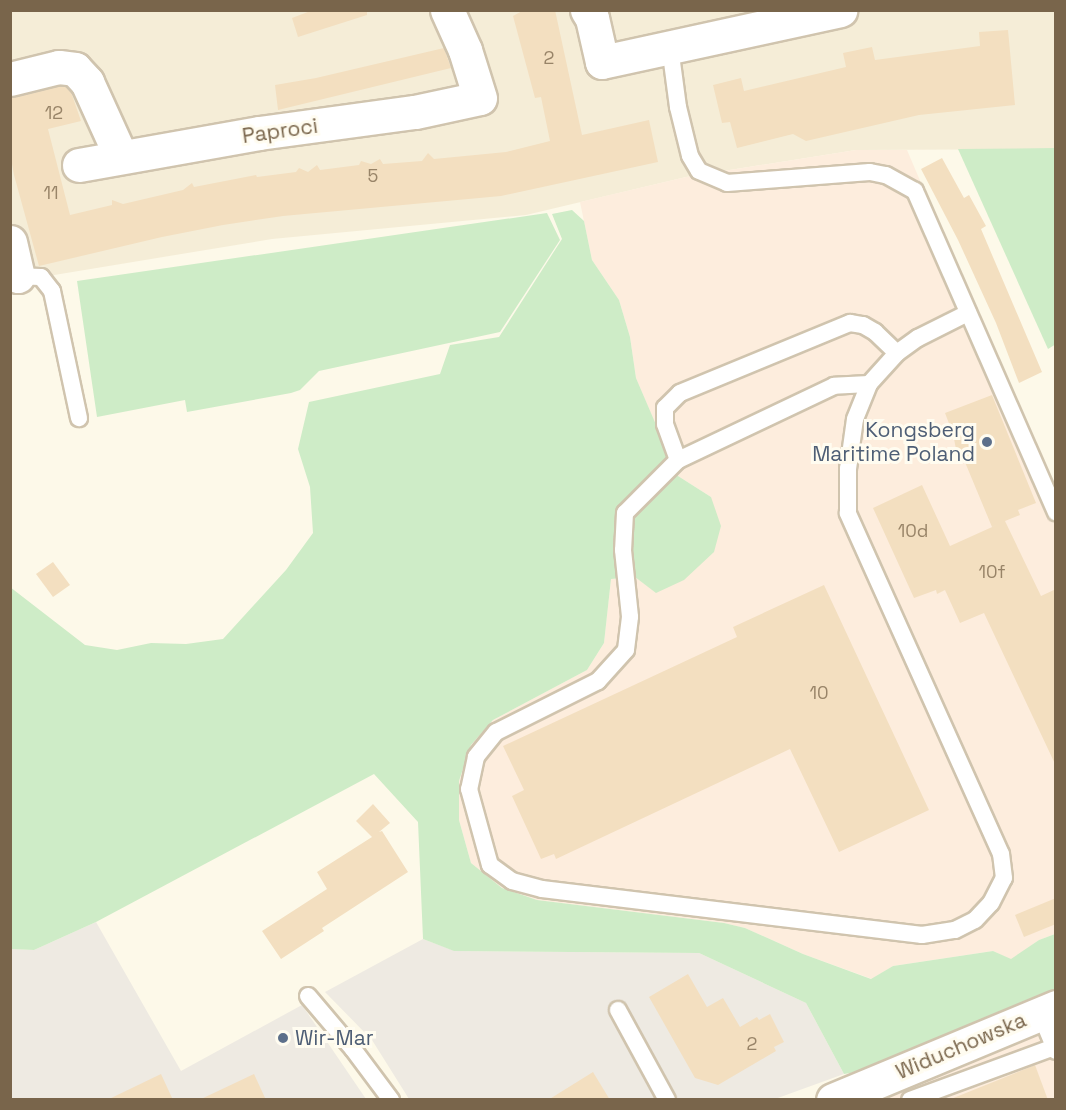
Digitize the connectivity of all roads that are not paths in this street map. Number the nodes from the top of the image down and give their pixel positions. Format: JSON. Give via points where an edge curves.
{"nodes":[{"id":1,"x":447,"y":10,"type":"edge"},
{"id":2,"x":587,"y":10,"type":"edge"},
{"id":3,"x":840,"y":10,"type":"edge"},
{"id":4,"x":670,"y":47,"type":"junction"},
{"id":5,"x":10,"y":79,"type":"edge"},
{"id":6,"x":121,"y":158,"type":"junction"},
{"id":7,"x":80,"y":165,"type":"dead end"},
{"id":8,"x":10,"y":242,"type":"edge"},
{"id":9,"x":14,"y":276,"type":"edge"},
{"id":10,"x":968,"y":313,"type":"junction"},
{"id":11,"x":897,"y":353,"type":"junction"},
{"id":12,"x":869,"y":384,"type":"junction"},
{"id":13,"x":79,"y":418,"type":"dead end"},
{"id":14,"x":678,"y":460,"type":"junction"},
{"id":15,"x":1056,"y":512,"type":"edge"},
{"id":16,"x":308,"y":996,"type":"dead end"},
{"id":17,"x":618,"y":1010,"type":"dead end"},
{"id":18,"x":1048,"y":1010,"type":"edge"},
{"id":19,"x":1055,"y":1049,"type":"edge"},
{"id":20,"x":391,"y":1100,"type":"edge"},
{"id":21,"x":667,"y":1100,"type":"edge"},
{"id":22,"x":832,"y":1100,"type":"edge"},
{"id":23,"x":910,"y":1100,"type":"edge"}],
"edges":[{"from":1,"to":6,"type":"street","name":"Paproci","via":[[480,98],[415,112],[259,133]]},
{"from":2,"to":4,"type":"street","via":[[602,62]]},
{"from":3,"to":4,"type":"street"},
{"from":4,"to":10,"type":"lane","via":[[678,107],[690,156],[699,171],[727,183],[870,172],[899,181],[915,191]]},
{"from":5,"to":6,"type":"street","via":[[59,67],[75,69],[87,82]]},
{"from":6,"to":7,"type":"street","name":"Paproci"},
{"from":8,"to":9,"type":"street"},
{"from":9,"to":13,"type":"lane","via":[[41,277],[52,291]]},
{"from":10,"to":11,"type":"lane"},
{"from":10,"to":15,"type":"lane"},
{"from":11,"to":12,"type":"lane"},
{"from":11,"to":14,"type":"lane","via":[[875,332],[850,323],[680,393],[665,408],[665,424]]},
{"from":12,"to":14,"type":"lane","via":[[834,386]]},
{"from":12,"to":14,"type":"lane","via":[[855,419],[848,469],[848,513],[1001,854],[1004,878],[991,903],[975,920],[955,930],[922,934],[542,889],[512,881],[490,865],[469,789],[476,757],[496,732],[598,681],[626,650],[630,617],[623,550],[626,513]]},
{"from":16,"to":20,"type":"lane"},
{"from":17,"to":21,"type":"lane"},
{"from":18,"to":19,"type":"lane"},
{"from":18,"to":22,"type":"street","name":"Widuchowska"},
{"from":19,"to":23,"type":"lane"}]}
